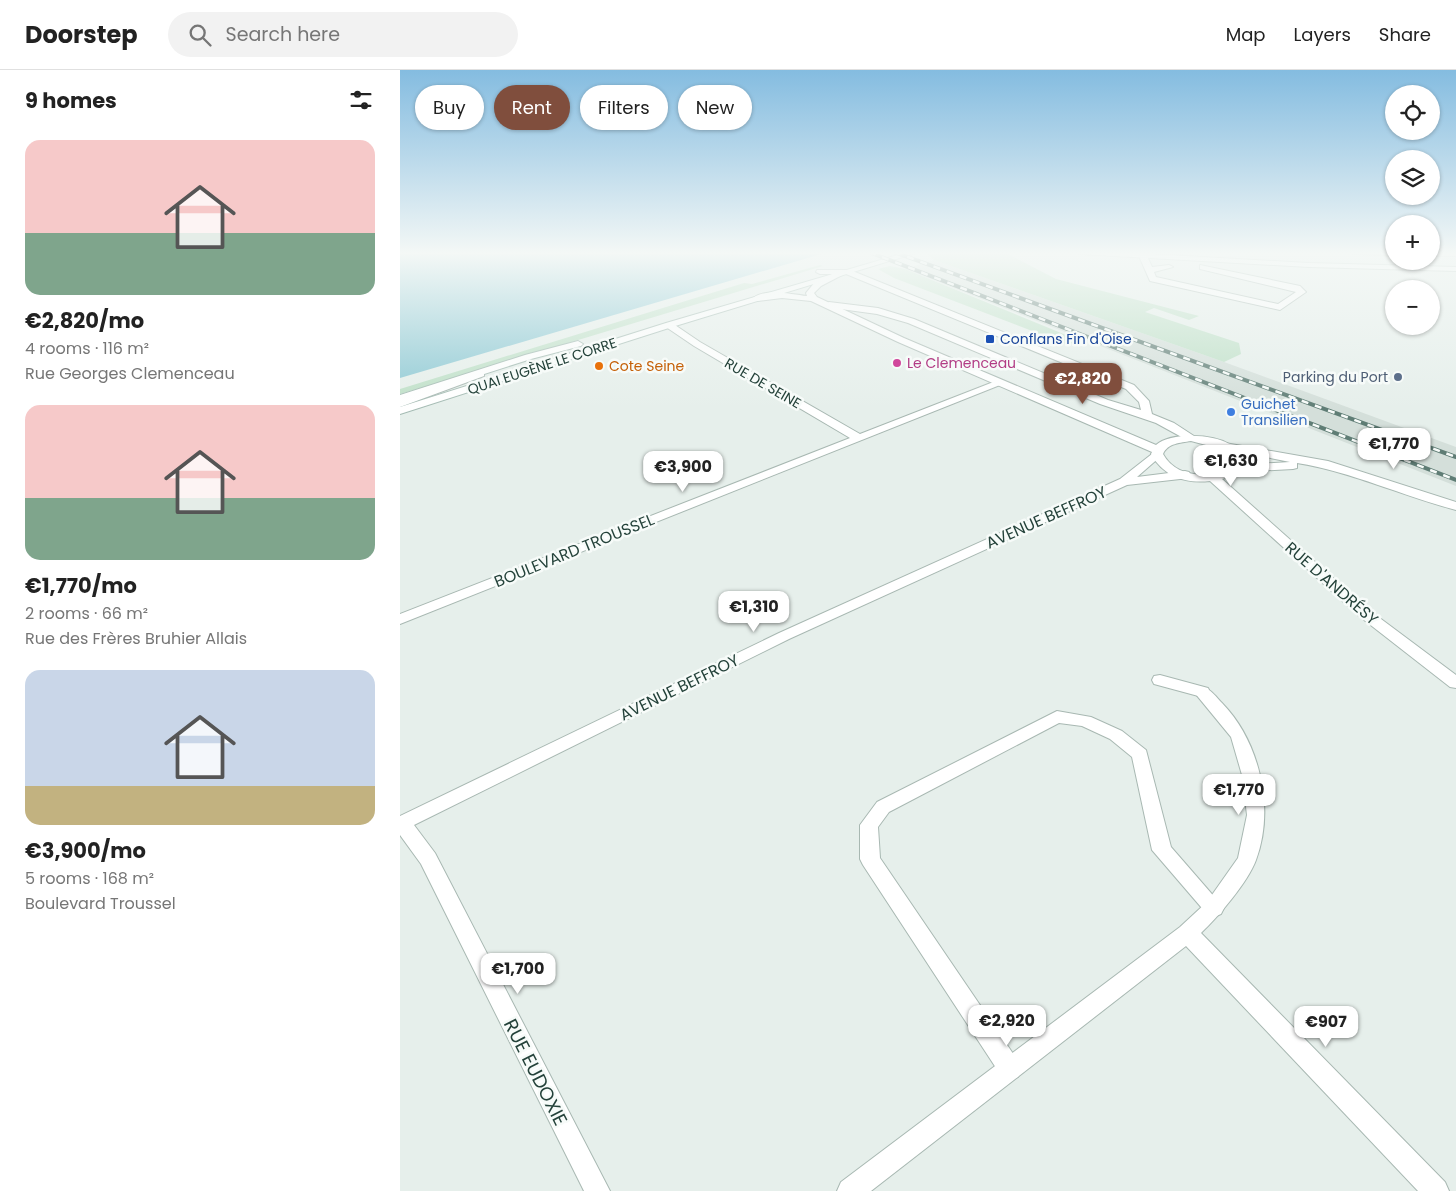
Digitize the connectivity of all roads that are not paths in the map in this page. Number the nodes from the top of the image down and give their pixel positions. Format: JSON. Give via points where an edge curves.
{"nodes":[{"id":1,"x":713,"y":304,"type":"edge"},
{"id":2,"x":736,"y":304,"type":"edge"},
{"id":3,"x":924,"y":304,"type":"edge"},
{"id":4,"x":1256,"y":304,"type":"edge"},
{"id":5,"x":1285,"y":304,"type":"edge"},
{"id":6,"x":829,"y":305,"type":"joint"},
{"id":7,"x":933,"y":308,"type":"junction"},
{"id":8,"x":889,"y":314,"type":"junction"},
{"id":9,"x":669,"y":325,"type":"junction"},
{"id":10,"x":876,"y":328,"type":"junction"},
{"id":11,"x":493,"y":368,"type":"junction"},
{"id":12,"x":1000,"y":383,"type":"junction"},
{"id":13,"x":400,"y":398,"type":"edge"},
{"id":14,"x":400,"y":404,"type":"edge"},
{"id":15,"x":400,"y":411,"type":"edge"},
{"id":16,"x":1147,"y":415,"type":"junction"},
{"id":17,"x":858,"y":438,"type":"junction"},
{"id":18,"x":1191,"y":438,"type":"junction"},
{"id":19,"x":1225,"y":446,"type":"junction"},
{"id":20,"x":1158,"y":452,"type":"junction"},
{"id":21,"x":1323,"y":464,"type":"junction"},
{"id":22,"x":1237,"y":468,"type":"junction"},
{"id":23,"x":1185,"y":475,"type":"junction"},
{"id":24,"x":1213,"y":478,"type":"junction"},
{"id":25,"x":1124,"y":482,"type":"junction"},
{"id":26,"x":1456,"y":506,"type":"edge"},
{"id":27,"x":400,"y":619,"type":"edge"},
{"id":28,"x":1160,"y":680,"type":"dead end"},
{"id":29,"x":1456,"y":683,"type":"edge"},
{"id":30,"x":401,"y":823,"type":"edge"},
{"id":31,"x":1214,"y":908,"type":"junction"},
{"id":32,"x":1187,"y":933,"type":"junction"},
{"id":33,"x":1010,"y":1069,"type":"junction"},
{"id":34,"x":597,"y":1191,"type":"edge"},
{"id":35,"x":850,"y":1191,"type":"edge"},
{"id":36,"x":1436,"y":1191,"type":"edge"}],
"edges":[{"from":1,"to":11,"type":"street","name":"QUAI EUGÈNE LE CORRE"},
{"from":2,"to":9,"type":"street","name":"QUAI EUGÈNE LE CORRE"},
{"from":3,"to":7,"type":"street"},
{"from":4,"to":5,"type":"street"},
{"from":6,"to":8,"type":"street"},
{"from":6,"to":10,"type":"street"},
{"from":7,"to":8,"type":"street","via":[[910,308]]},
{"from":7,"to":16,"type":"street","via":[[1130,387],[1144,401]]},
{"from":8,"to":10,"type":"street","via":[[878,320]]},
{"from":8,"to":16,"type":"street","via":[[1105,402]]},
{"from":9,"to":15,"type":"street","name":"QUAI EUGÈNE LE CORRE"},
{"from":9,"to":17,"type":"street","name":"RUE DE SEINE"},
{"from":10,"to":12,"type":"street"},
{"from":11,"to":13,"type":"street","name":"QUAI EUGÈNE LE CORRE"},
{"from":11,"to":14,"type":"street","name":"QUAI EUGÈNE LE CORRE"},
{"from":12,"to":17,"type":"street","name":"BOULEVARD TROUSSEL"},
{"from":12,"to":20,"type":"street"},
{"from":16,"to":18,"type":"street"},
{"from":17,"to":27,"type":"street","name":"BOULEVARD TROUSSEL"},
{"from":18,"to":19,"type":"street"},
{"from":18,"to":20,"type":"street","via":[[1170,441]]},
{"from":19,"to":21,"type":"street"},
{"from":19,"to":22,"type":"street","via":[[1238,458]]},
{"from":20,"to":23,"type":"street","via":[[1163,465]]},
{"from":20,"to":25,"type":"street"},
{"from":21,"to":22,"type":"street"},
{"from":21,"to":26,"type":"street","via":[[1379,479]]},
{"from":22,"to":24,"type":"street"},
{"from":23,"to":24,"type":"street"},
{"from":23,"to":25,"type":"street"},
{"from":24,"to":29,"type":"street","name":"RUE D'ANDRÉSY","via":[[1364,613]]},
{"from":25,"to":30,"type":"street","name":"AVENUE BEFFROY","via":[[784,636]]},
{"from":28,"to":31,"type":"street","via":[[1202,692],[1239,736],[1251,775],[1256,815],[1247,860]]},
{"from":30,"to":34,"type":"street","name":"RUE EUDOXIE","via":[[428,859]]},
{"from":31,"to":32,"type":"street"},
{"from":31,"to":33,"type":"street","via":[[1162,850],[1140,754],[1116,735],[1085,721],[1057,717],[883,807],[869,825],[870,858]]},
{"from":32,"to":33,"type":"street"},
{"from":32,"to":36,"type":"street"},
{"from":33,"to":35,"type":"street"}]}
